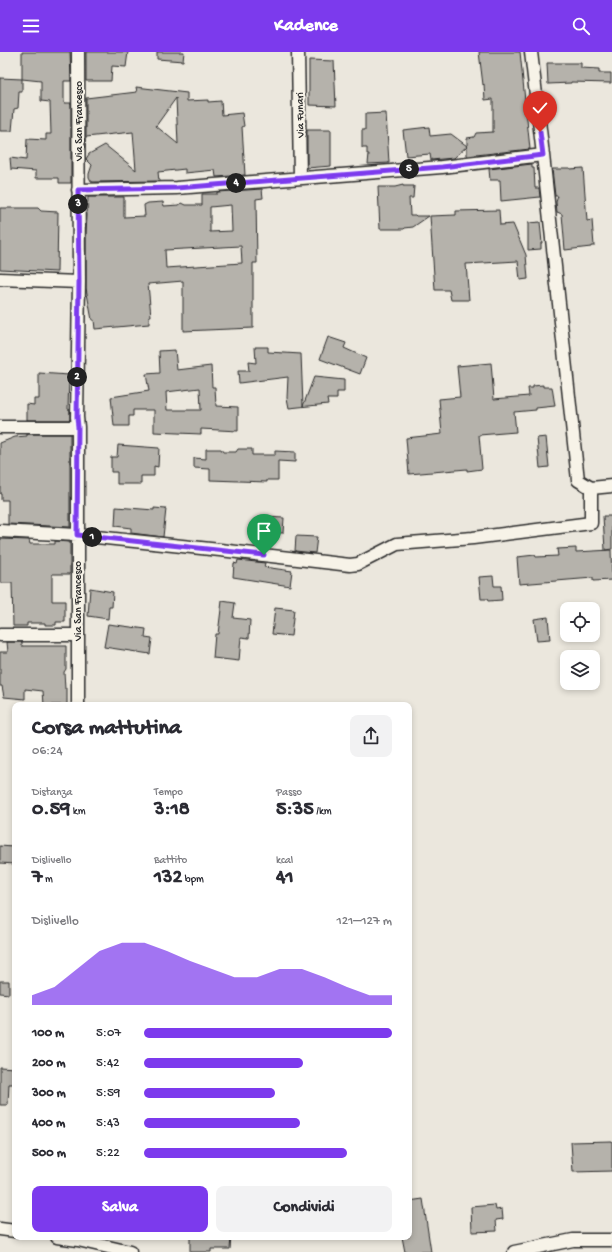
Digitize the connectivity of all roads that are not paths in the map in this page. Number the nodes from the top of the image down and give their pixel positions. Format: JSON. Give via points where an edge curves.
{"nodes":[{"id":1,"x":78,"y":52,"type":"edge"},
{"id":2,"x":298,"y":52,"type":"edge"},
{"id":3,"x":531,"y":52,"type":"edge"},
{"id":4,"x":543,"y":155,"type":"junction"},
{"id":5,"x":300,"y":178,"type":"junction"},
{"id":6,"x":78,"y":190,"type":"junction"},
{"id":7,"x":0,"y":279,"type":"edge"},
{"id":8,"x":79,"y":282,"type":"junction"},
{"id":9,"x":0,"y":427,"type":"edge"},
{"id":10,"x":78,"y":427,"type":"junction"},
{"id":11,"x":612,"y":486,"type":"edge"},
{"id":12,"x":591,"y":488,"type":"junction"},
{"id":13,"x":0,"y":531,"type":"edge"},
{"id":14,"x":77,"y":535,"type":"junction"},
{"id":15,"x":0,"y":635,"type":"edge"},
{"id":16,"x":78,"y":636,"type":"junction"},
{"id":17,"x":78,"y":702,"type":"edge"},
{"id":18,"x":0,"y":1229,"type":"edge"},
{"id":19,"x":12,"y":1231,"type":"edge"},
{"id":20,"x":85,"y":1240,"type":"edge"},
{"id":21,"x":612,"y":1240,"type":"edge"},
{"id":22,"x":130,"y":1252,"type":"edge"},
{"id":23,"x":514,"y":1252,"type":"edge"}],
"edges":[{"from":1,"to":6,"type":"street","name":"Via San Francesco"},
{"from":2,"to":5,"type":"street","name":"Via Funari"},
{"from":3,"to":4,"type":"street"},
{"from":4,"to":5,"type":"street","via":[[442,167]]},
{"from":4,"to":12,"type":"street","via":[[578,480]]},
{"from":5,"to":6,"type":"street","via":[[177,188]]},
{"from":6,"to":8,"type":"street","name":"Via San Francesco"},
{"from":7,"to":8,"type":"street"},
{"from":8,"to":10,"type":"street","name":"Via San Francesco"},
{"from":9,"to":10,"type":"street"},
{"from":10,"to":14,"type":"street","name":"Via San Francesco"},
{"from":11,"to":12,"type":"street"},
{"from":12,"to":14,"type":"street","via":[[591,522],[473,538],[397,544],[358,564],[350,565]]},
{"from":13,"to":14,"type":"street"},
{"from":14,"to":16,"type":"street","name":"Via San Francesco"},
{"from":15,"to":16,"type":"street"},
{"from":16,"to":17,"type":"street","name":"Via San Francesco"},
{"from":18,"to":19,"type":"street"},
{"from":20,"to":22,"type":"street"},
{"from":21,"to":23,"type":"street","via":[[573,1240]]}]}
